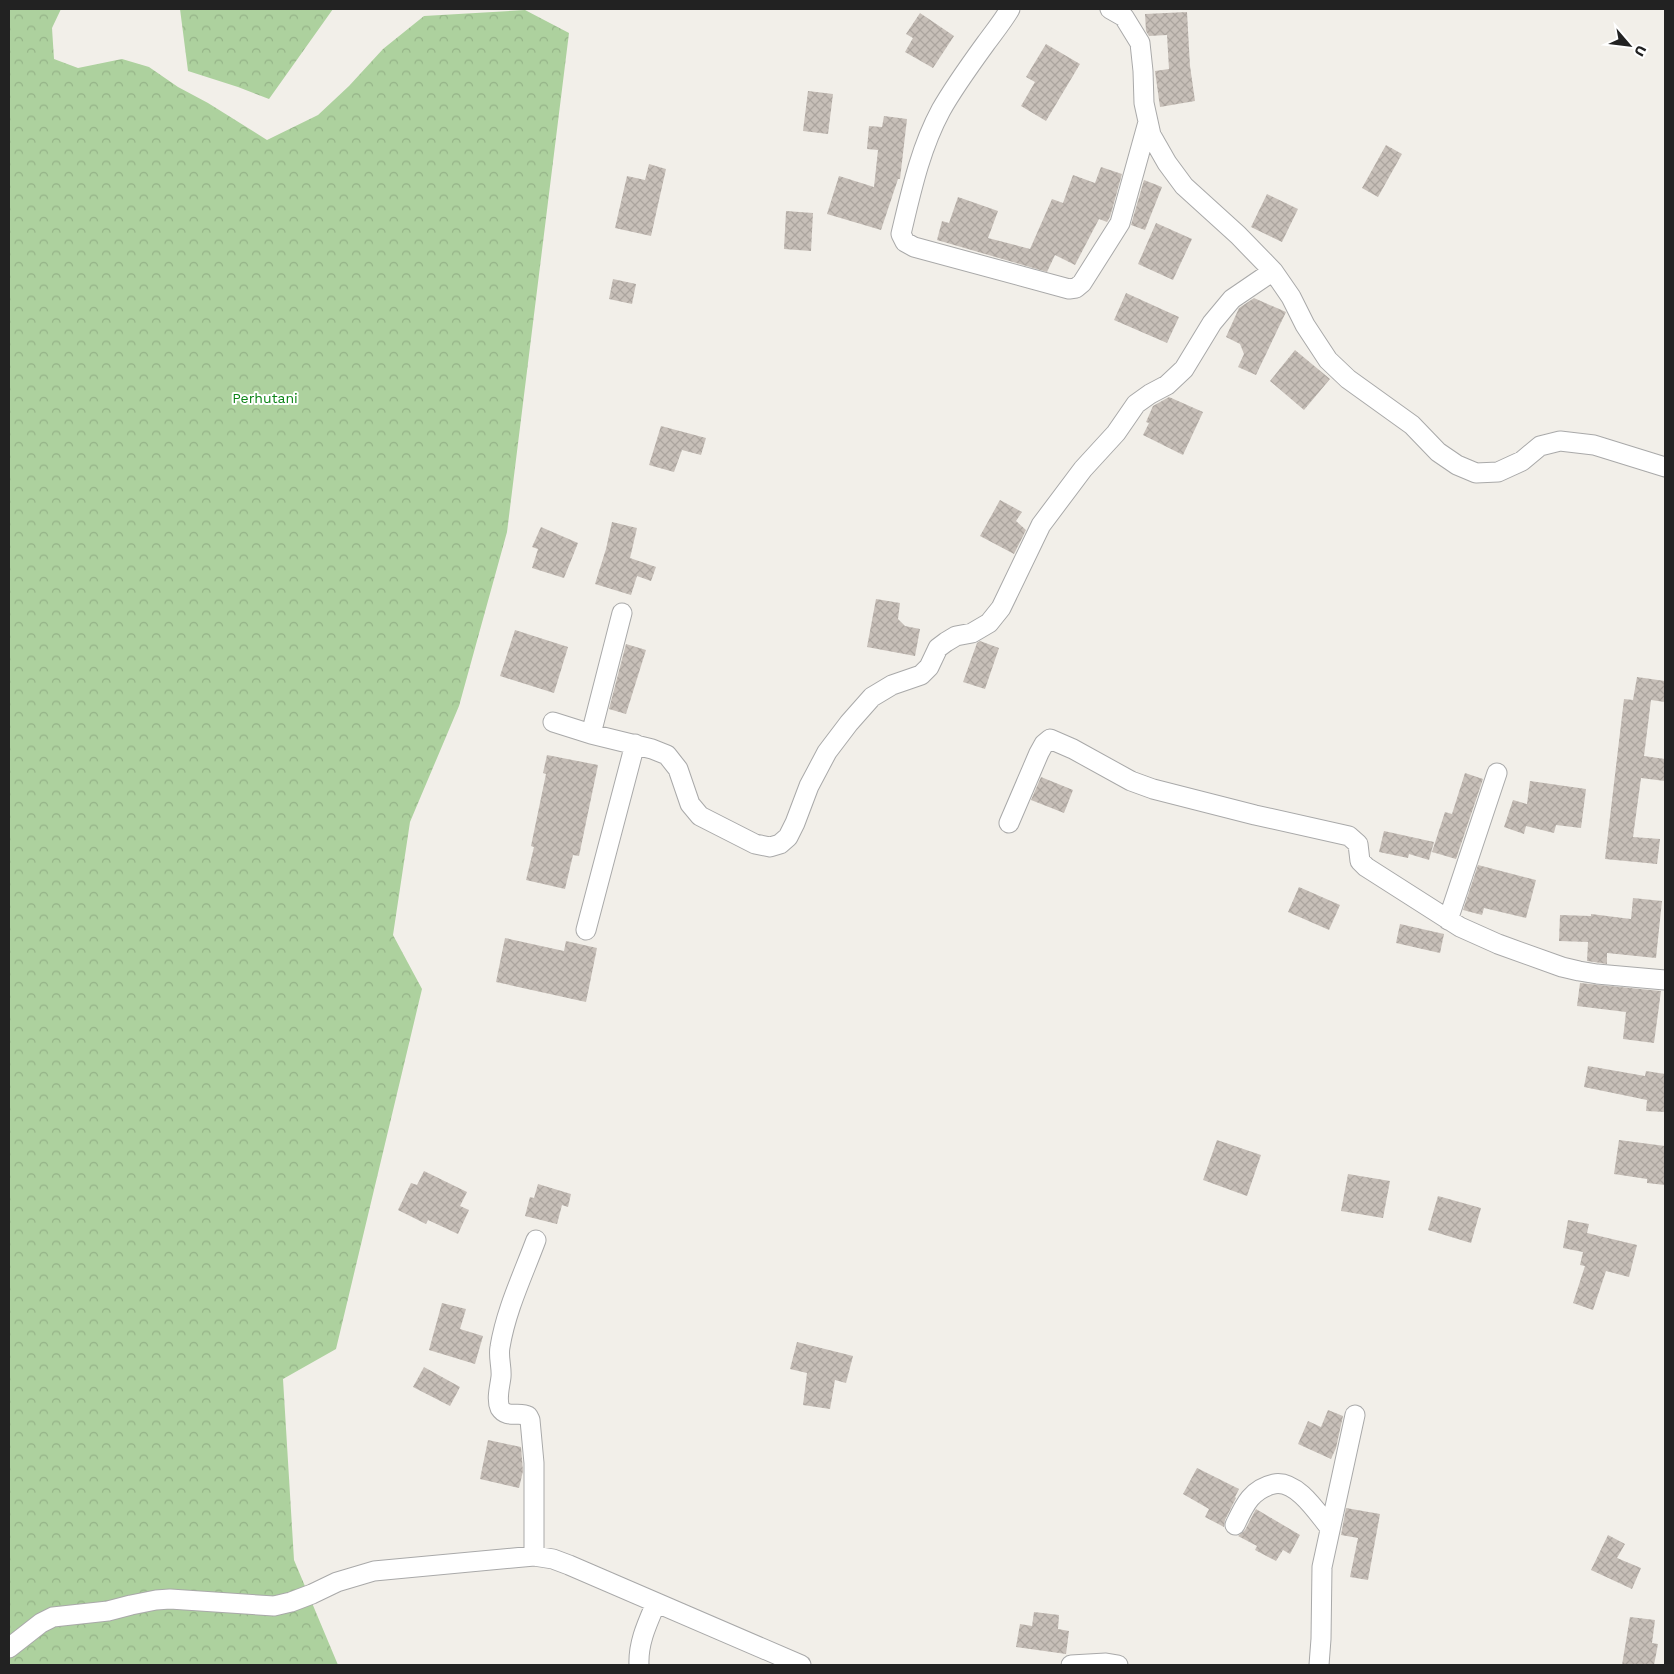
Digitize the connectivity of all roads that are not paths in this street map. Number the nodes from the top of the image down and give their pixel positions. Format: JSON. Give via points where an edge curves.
{"nodes":[{"id":1,"x":1010,"y":9,"type":"edge"},
{"id":2,"x":1110,"y":9,"type":"edge"},
{"id":3,"x":1148,"y":122,"type":"junction"},
{"id":4,"x":1273,"y":271,"type":"junction"},
{"id":5,"x":1665,"y":467,"type":"edge"},
{"id":6,"x":622,"y":613,"type":"dead end"},
{"id":7,"x":553,"y":722,"type":"dead end"},
{"id":8,"x":591,"y":734,"type":"junction"},
{"id":9,"x":635,"y":744,"type":"junction"},
{"id":10,"x":1497,"y":773,"type":"dead end"},
{"id":11,"x":1009,"y":823,"type":"dead end"},
{"id":12,"x":1448,"y":920,"type":"junction"},
{"id":13,"x":586,"y":930,"type":"dead end"},
{"id":14,"x":1665,"y":980,"type":"edge"},
{"id":15,"x":536,"y":1240,"type":"dead end"},
{"id":16,"x":1355,"y":1415,"type":"dead end"},
{"id":17,"x":1236,"y":1525,"type":"dead end"},
{"id":18,"x":1330,"y":1528,"type":"junction"},
{"id":19,"x":534,"y":1556,"type":"junction"},
{"id":20,"x":656,"y":1603,"type":"junction"},
{"id":21,"x":9,"y":1648,"type":"edge"},
{"id":22,"x":640,"y":1665,"type":"edge"},
{"id":23,"x":801,"y":1665,"type":"edge"},
{"id":24,"x":1071,"y":1665,"type":"edge"},
{"id":25,"x":1118,"y":1665,"type":"edge"},
{"id":26,"x":1319,"y":1665,"type":"edge"}],
"edges":[{"from":1,"to":3,"type":"street","via":[[964,74],[924,146],[901,234],[905,242],[1069,289],[1076,288],[1082,284],[1120,223]]},
{"from":2,"to":3,"type":"street","via":[[1124,17],[1140,43]]},
{"from":3,"to":4,"type":"street","via":[[1151,135],[1184,186]]},
{"from":4,"to":5,"type":"street","via":[[1328,360],[1356,385],[1412,425],[1438,452],[1457,465],[1476,473],[1498,472],[1522,461],[1540,446],[1560,441],[1594,445]]},
{"from":4,"to":9,"type":"street","via":[[1232,299],[1212,322],[1184,369],[1167,385],[1136,404],[1116,433],[1083,469],[1041,525],[1001,608],[989,623],[946,642],[938,648],[929,667],[921,675],[892,685],[872,697],[849,723],[827,752],[788,837],[780,844],[770,847],[755,844],[700,816],[690,804],[678,769],[667,755]]},
{"from":6,"to":8,"type":"street"},
{"from":7,"to":8,"type":"street"},
{"from":8,"to":9,"type":"street"},
{"from":9,"to":13,"type":"street"},
{"from":10,"to":12,"type":"street"},
{"from":11,"to":12,"type":"street","via":[[1039,753],[1050,739],[1153,789],[1349,836],[1358,844],[1360,861],[1366,867]]},
{"from":12,"to":14,"type":"street","via":[[1475,935],[1562,967],[1597,974]]},
{"from":15,"to":19,"type":"street","via":[[505,1324],[500,1348],[498,1395],[501,1409],[507,1414],[524,1414],[530,1420],[534,1463]]},
{"from":16,"to":18,"type":"street"},
{"from":17,"to":18,"type":"street","via":[[1244,1506],[1259,1489],[1280,1483],[1302,1495]]},
{"from":18,"to":26,"type":"street","via":[[1322,1567]]},
{"from":19,"to":20,"type":"street","via":[[561,1562]]},
{"from":19,"to":21,"type":"street","via":[[374,1571],[274,1606],[163,1600],[53,1618]]},
{"from":20,"to":22,"type":"street","via":[[643,1636]]},
{"from":20,"to":23,"type":"street"},
{"from":24,"to":25,"type":"street"}]}
